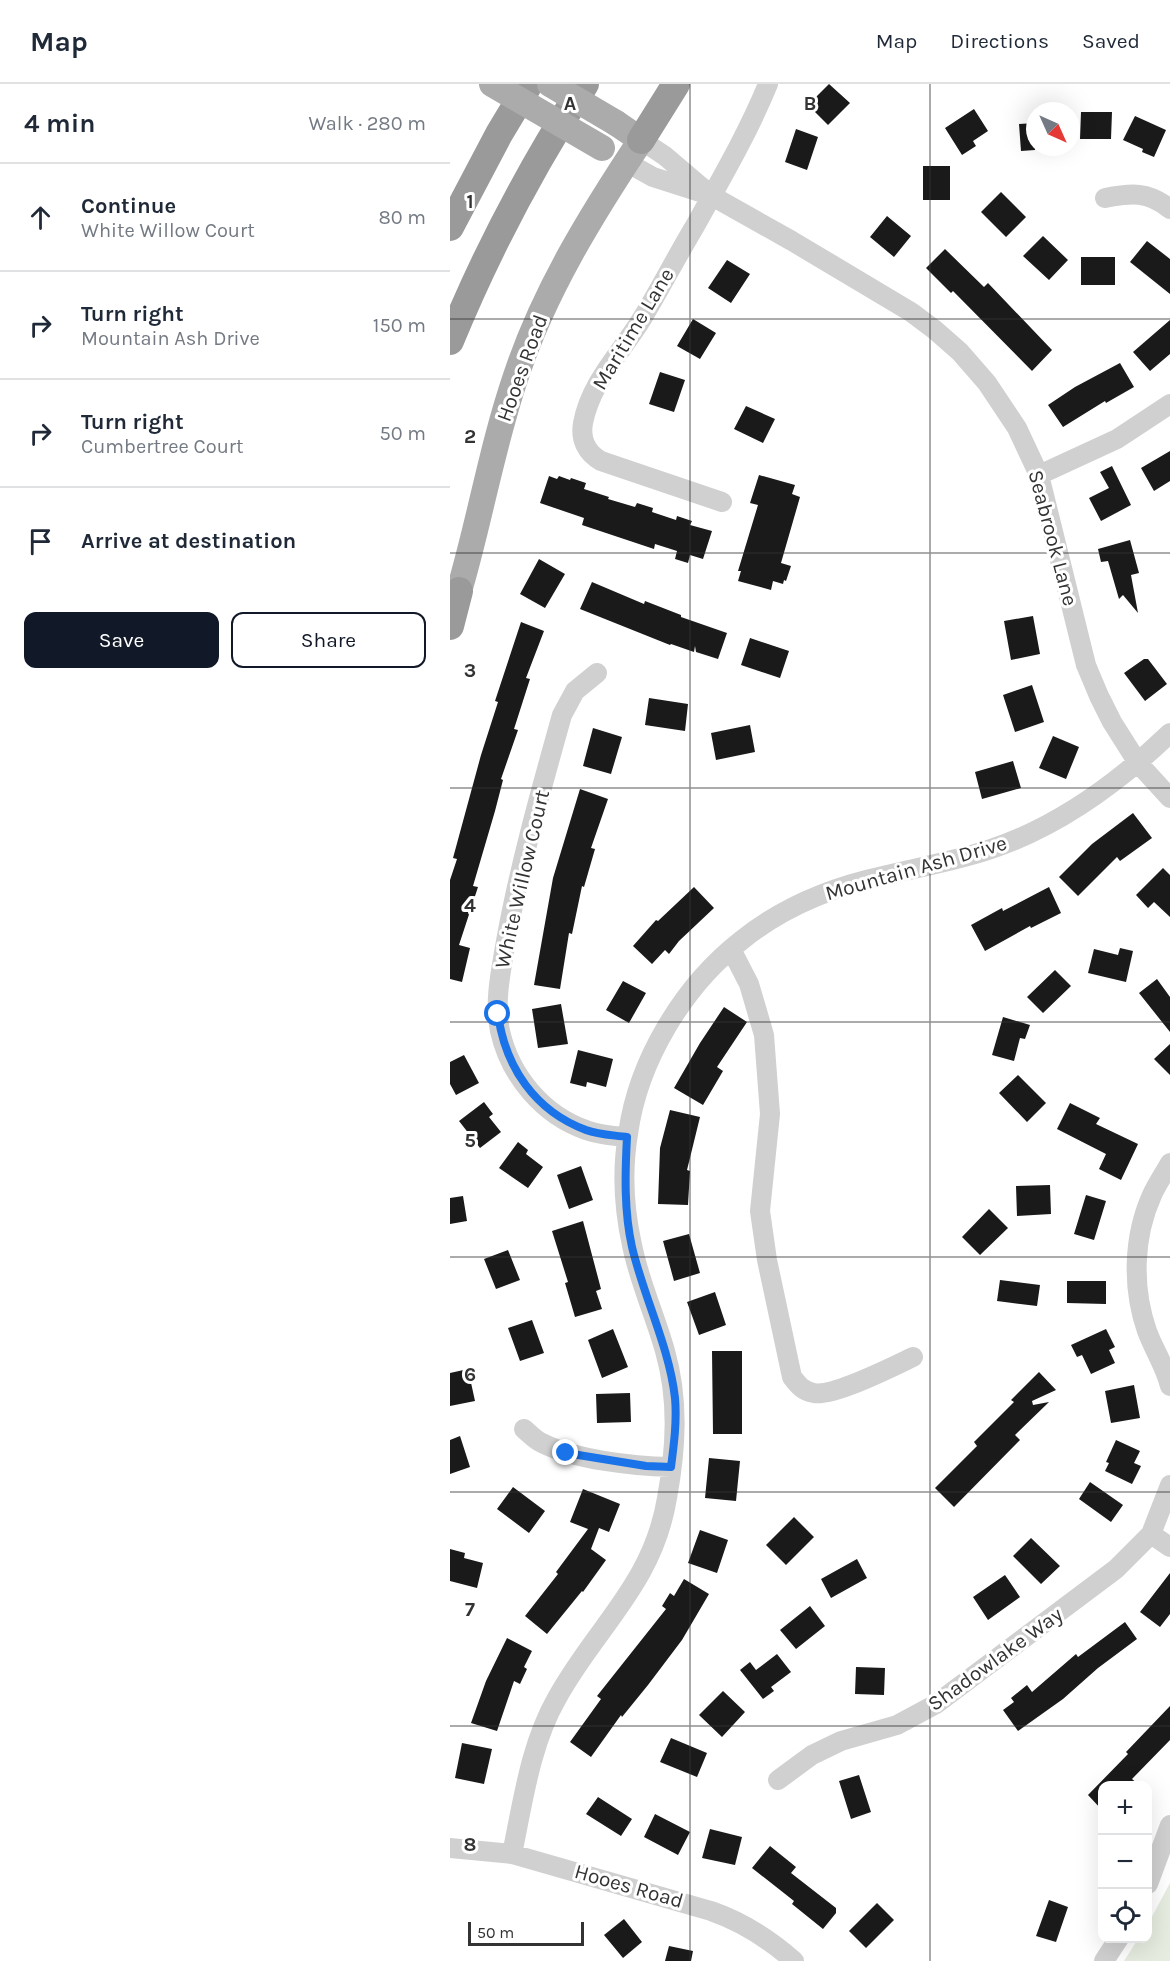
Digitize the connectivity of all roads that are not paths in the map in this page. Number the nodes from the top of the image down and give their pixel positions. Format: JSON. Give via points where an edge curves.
{"nodes":[{"id":1,"x":492,"y":84,"type":"edge"},
{"id":2,"x":529,"y":84,"type":"edge"},
{"id":3,"x":550,"y":84,"type":"edge"},
{"id":4,"x":585,"y":84,"type":"edge"},
{"id":5,"x":676,"y":84,"type":"edge"},
{"id":6,"x":768,"y":84,"type":"edge"},
{"id":7,"x":634,"y":151,"type":"junction"},
{"id":8,"x":712,"y":196,"type":"junction"},
{"id":9,"x":1105,"y":198,"type":"dead end"},
{"id":10,"x":1170,"y":209,"type":"edge"},
{"id":11,"x":450,"y":227,"type":"edge"},
{"id":12,"x":450,"y":341,"type":"edge"},
{"id":13,"x":1170,"y":404,"type":"edge"},
{"id":14,"x":1039,"y":475,"type":"junction"},
{"id":15,"x":722,"y":502,"type":"dead end"},
{"id":16,"x":456,"y":581,"type":"edge"},
{"id":17,"x":450,"y":626,"type":"edge"},
{"id":18,"x":597,"y":673,"type":"dead end"},
{"id":19,"x":1170,"y":733,"type":"edge"},
{"id":20,"x":1138,"y":764,"type":"junction"},
{"id":21,"x":1170,"y":798,"type":"edge"},
{"id":22,"x":731,"y":950,"type":"junction"},
{"id":23,"x":627,"y":1137,"type":"junction"},
{"id":24,"x":1170,"y":1163,"type":"edge"},
{"id":25,"x":913,"y":1357,"type":"dead end"},
{"id":26,"x":1170,"y":1386,"type":"edge"},
{"id":27,"x":524,"y":1429,"type":"dead end"},
{"id":28,"x":671,"y":1467,"type":"junction"},
{"id":29,"x":1170,"y":1485,"type":"edge"},
{"id":30,"x":1151,"y":1534,"type":"junction"},
{"id":31,"x":1170,"y":1547,"type":"edge"},
{"id":32,"x":778,"y":1780,"type":"dead end"},
{"id":33,"x":1170,"y":1825,"type":"edge"},
{"id":34,"x":450,"y":1848,"type":"edge"},
{"id":35,"x":512,"y":1854,"type":"junction"},
{"id":36,"x":1152,"y":1873,"type":"edge"},
{"id":37,"x":1116,"y":1943,"type":"edge"},
{"id":38,"x":794,"y":1961,"type":"edge"},
{"id":39,"x":1104,"y":1961,"type":"edge"}],
"edges":[{"from":1,"to":7,"type":"main road","bridge":true,"via":[[602,148]]},
{"from":2,"to":11,"type":"highway"},
{"from":3,"to":7,"type":"main road","bridge":true,"via":[[616,123]]},
{"from":4,"to":12,"type":"highway","via":[[517,198]]},
{"from":5,"to":7,"type":"highway"},
{"from":6,"to":8,"type":"street","name":"Maritime Lane"},
{"from":7,"to":8,"type":"street","name":"Seabrook Lane","via":[[665,156]]},
{"from":7,"to":8,"type":"street","name":"Seabrook Lane","via":[[653,177]]},
{"from":7,"to":16,"type":"main road","name":"Hooes Road","via":[[562,270],[524,352]]},
{"from":8,"to":14,"type":"street","name":"Seabrook Lane","via":[[911,312],[935,330],[987,384],[1017,428]]},
{"from":8,"to":15,"type":"street","name":"Maritime Lane","via":[[642,319],[596,385],[583,429],[585,445],[601,461]]},
{"from":9,"to":10,"type":"street","via":[[1131,193],[1154,199]]},
{"from":13,"to":14,"type":"street","via":[[1117,439]]},
{"from":14,"to":20,"type":"street","name":"Seabrook Lane","via":[[1086,666],[1112,722]]},
{"from":16,"to":17,"type":"highway"},
{"from":18,"to":23,"type":"street","name":"White Willow Court","via":[[575,691],[562,715],[513,900],[498,1014],[510,1062],[534,1096],[568,1122],[588,1131]]},
{"from":19,"to":20,"type":"street","name":"Mountain Ash Drive"},
{"from":20,"to":21,"type":"street","name":"Seabrook Lane"},
{"from":20,"to":22,"type":"street","name":"Mountain Ash Drive","via":[[1084,804],[1020,838],[957,860],[879,876],[812,898],[777,916]]},
{"from":22,"to":23,"type":"street","name":"Mountain Ash Drive","via":[[707,973],[667,1028],[646,1071]]},
{"from":22,"to":25,"type":"street","via":[[749,984],[764,1035],[770,1114],[760,1211],[792,1377],[802,1389],[817,1394],[854,1384]]},
{"from":23,"to":28,"type":"street","name":"Mountain Ash Drive","via":[[625,1182],[630,1236],[665,1350],[675,1399]]},
{"from":24,"to":26,"type":"street","via":[[1144,1214],[1139,1234],[1137,1288],[1141,1312]]},
{"from":27,"to":28,"type":"street","via":[[540,1442],[566,1453]]},
{"from":28,"to":35,"type":"street","name":"Mountain Ash Drive","via":[[663,1515],[642,1572],[566,1682],[544,1724],[531,1762]]},
{"from":29,"to":30,"type":"street","name":"Shadowlake Way"},
{"from":30,"to":31,"type":"street"},
{"from":30,"to":32,"type":"street","name":"Shadowlake Way","via":[[1116,1569],[936,1704],[897,1725],[841,1741],[812,1755]]},
{"from":33,"to":36,"type":"street"},
{"from":34,"to":35,"type":"street","name":"Hooes Road"},
{"from":35,"to":38,"type":"street","name":"Hooes Road","via":[[724,1916],[758,1932]]},
{"from":37,"to":39,"type":"street"}]}
